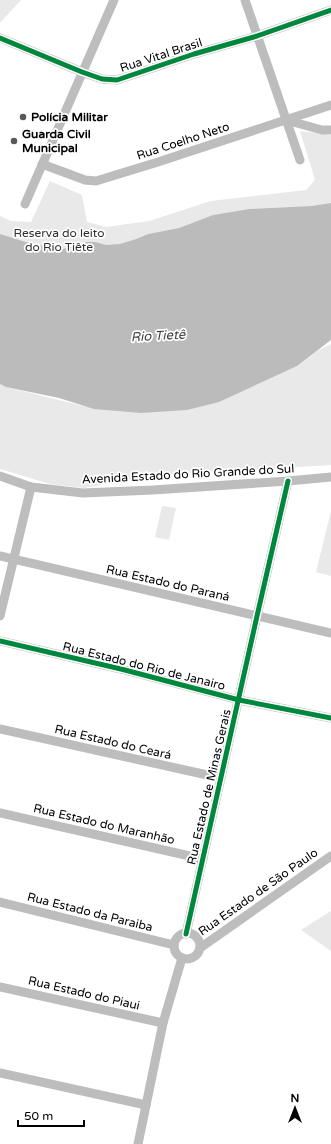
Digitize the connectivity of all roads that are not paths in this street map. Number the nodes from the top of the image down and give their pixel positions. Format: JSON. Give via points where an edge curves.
{"nodes":[{"id":1,"x":114,"y":0,"type":"edge"},
{"id":2,"x":245,"y":0,"type":"edge"},
{"id":3,"x":331,"y":10,"type":"edge"},
{"id":4,"x":257,"y":36,"type":"junction"},
{"id":5,"x":0,"y":38,"type":"edge"},
{"id":6,"x":82,"y":72,"type":"junction"},
{"id":7,"x":331,"y":105,"type":"edge"},
{"id":8,"x":286,"y":120,"type":"junction"},
{"id":9,"x":331,"y":130,"type":"edge"},
{"id":10,"x":300,"y":160,"type":"dead end"},
{"id":11,"x":42,"y":164,"type":"junction"},
{"id":12,"x":25,"y":204,"type":"dead end"},
{"id":13,"x":0,"y":476,"type":"edge"},
{"id":14,"x":331,"y":477,"type":"edge"},
{"id":15,"x":288,"y":481,"type":"junction"},
{"id":16,"x":31,"y":486,"type":"junction"},
{"id":17,"x":0,"y":556,"type":"edge"},
{"id":18,"x":13,"y":559,"type":"junction"},
{"id":19,"x":0,"y":616,"type":"edge"},
{"id":20,"x":257,"y":616,"type":"junction"},
{"id":21,"x":331,"y":633,"type":"edge"},
{"id":22,"x":0,"y":641,"type":"edge"},
{"id":23,"x":239,"y":700,"type":"junction"},
{"id":24,"x":331,"y":718,"type":"edge"},
{"id":25,"x":0,"y":729,"type":"edge"},
{"id":26,"x":222,"y":778,"type":"junction"},
{"id":27,"x":0,"y":813,"type":"edge"},
{"id":28,"x":331,"y":856,"type":"edge"},
{"id":29,"x":203,"y":860,"type":"junction"},
{"id":30,"x":0,"y":902,"type":"edge"},
{"id":31,"x":186,"y":934,"type":"junction"},
{"id":32,"x":174,"y":945,"type":"junction"},
{"id":33,"x":200,"y":948,"type":"junction"},
{"id":34,"x":182,"y":958,"type":"junction"},
{"id":35,"x":0,"y":987,"type":"edge"},
{"id":36,"x":163,"y":1023,"type":"junction"},
{"id":37,"x":0,"y":1073,"type":"edge"},
{"id":38,"x":146,"y":1105,"type":"junction"},
{"id":39,"x":138,"y":1144,"type":"edge"}],
"edges":[{"from":1,"to":6,"type":"street"},
{"from":2,"to":4,"type":"street"},
{"from":3,"to":4,"type":"street","name":"Rua Vital Brasil"},
{"from":4,"to":6,"type":"street","name":"Rua Vital Brasil","via":[[117,80],[102,79]]},
{"from":4,"to":8,"type":"street"},
{"from":5,"to":6,"type":"street","name":"Rua Vital Brasil"},
{"from":6,"to":11,"type":"street"},
{"from":7,"to":8,"type":"street","name":"Rua Coelho Neto"},
{"from":8,"to":9,"type":"street"},
{"from":8,"to":10,"type":"street"},
{"from":8,"to":11,"type":"street","name":"Rua Coelho Neto","via":[[96,181],[85,180]]},
{"from":11,"to":12,"type":"street"},
{"from":13,"to":16,"type":"street","name":"Avenida Estado do Rio Grande do Sul"},
{"from":14,"to":15,"type":"street","name":"Avenida Estado do Rio Grande do Sul"},
{"from":15,"to":16,"type":"street","name":"Avenida Estado do Rio Grande do Sul","via":[[83,493]]},
{"from":15,"to":20,"type":"street","name":"Rua Estado de Minas Gerais"},
{"from":16,"to":18,"type":"street"},
{"from":17,"to":18,"type":"street","name":"Rua Estado do Paraná"},
{"from":18,"to":19,"type":"street"},
{"from":18,"to":20,"type":"street","name":"Rua Estado do Paraná"},
{"from":20,"to":21,"type":"street","name":"Rua Estado do Paraná"},
{"from":20,"to":23,"type":"street","name":"Rua Estado de Minas Gerais"},
{"from":22,"to":23,"type":"street","name":"Rua Estado do Rio de Janairo"},
{"from":23,"to":24,"type":"street","name":"Rua Estado do Rio de Janairo"},
{"from":23,"to":26,"type":"street","name":"Rua Estado de Minas Gerais"},
{"from":25,"to":26,"type":"street","name":"Rua Estado do Ceará"},
{"from":26,"to":29,"type":"street","name":"Rua Estado de Minas Gerais"},
{"from":27,"to":29,"type":"street","name":"Rua Estado do Maranhão"},
{"from":28,"to":33,"type":"street","name":"Rua Estado de São Paulo"},
{"from":29,"to":31,"type":"street","name":"Rua Estado de Minas Gerais"},
{"from":30,"to":32,"type":"street","name":"Rua Estado da Paraiba"},
{"from":31,"to":32,"type":"street","via":[[178,937]]},
{"from":31,"to":33,"type":"street","via":[[195,936]]},
{"from":32,"to":34,"type":"street","via":[[176,953]]},
{"from":33,"to":34,"type":"street","via":[[195,957]]},
{"from":34,"to":36,"type":"street"},
{"from":35,"to":36,"type":"street","name":"Rua Estado do Piaui"},
{"from":36,"to":38,"type":"street"},
{"from":37,"to":38,"type":"street"},
{"from":38,"to":39,"type":"street"}]}
